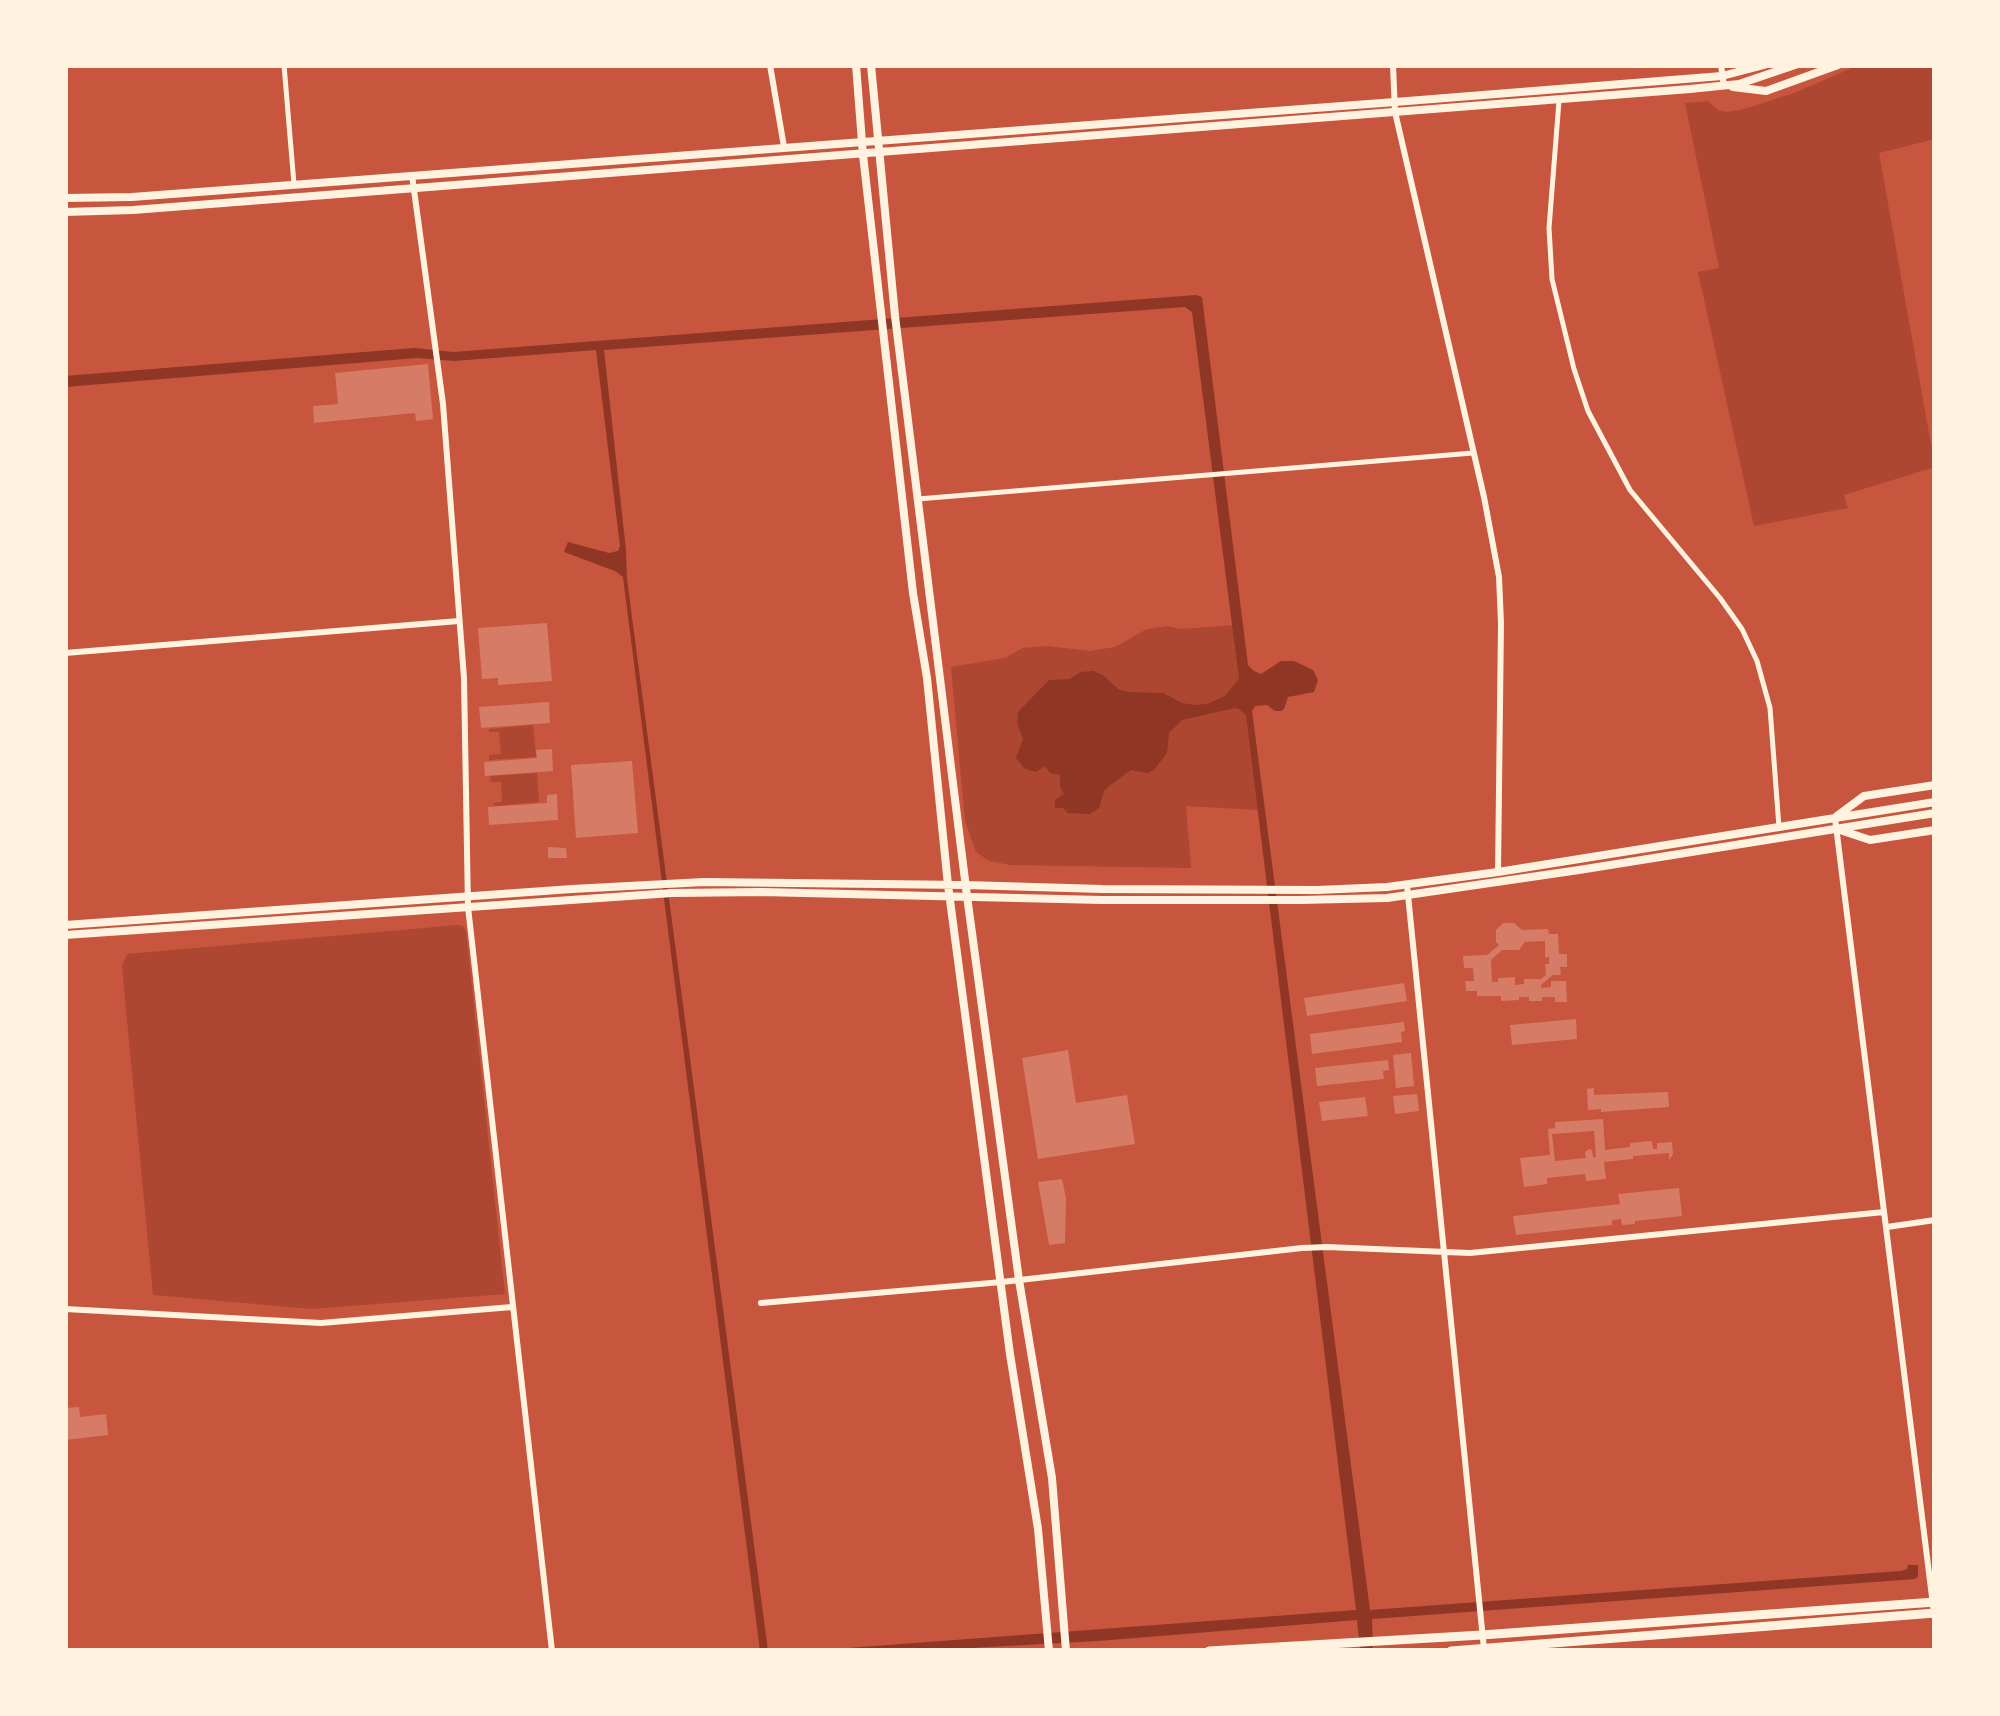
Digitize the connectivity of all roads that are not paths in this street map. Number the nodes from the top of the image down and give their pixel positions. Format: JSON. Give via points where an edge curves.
{"nodes":[{"id":1,"x":284,"y":65,"type":"edge"},
{"id":2,"x":770,"y":65,"type":"edge"},
{"id":3,"x":856,"y":65,"type":"edge"},
{"id":4,"x":871,"y":65,"type":"edge"},
{"id":5,"x":1393,"y":65,"type":"edge"},
{"id":6,"x":1721,"y":65,"type":"edge"},
{"id":7,"x":1739,"y":65,"type":"edge"},
{"id":8,"x":1764,"y":65,"type":"edge"},
{"id":9,"x":1795,"y":65,"type":"edge"},
{"id":10,"x":1838,"y":65,"type":"edge"},
{"id":11,"x":1723,"y":81,"type":"junction"},
{"id":12,"x":1558,"y":99,"type":"junction"},
{"id":13,"x":1395,"y":107,"type":"junction"},
{"id":14,"x":862,"y":141,"type":"junction"},
{"id":15,"x":878,"y":141,"type":"junction"},
{"id":16,"x":784,"y":147,"type":"junction"},
{"id":17,"x":880,"y":152,"type":"junction"},
{"id":18,"x":862,"y":155,"type":"junction"},
{"id":19,"x":412,"y":175,"type":"junction"},
{"id":20,"x":294,"y":184,"type":"junction"},
{"id":21,"x":413,"y":188,"type":"junction"},
{"id":22,"x":65,"y":198,"type":"edge"},
{"id":23,"x":65,"y":212,"type":"edge"},
{"id":24,"x":1474,"y":452,"type":"junction"},
{"id":25,"x":918,"y":499,"type":"junction"},
{"id":26,"x":459,"y":621,"type":"junction"},
{"id":27,"x":65,"y":653,"type":"edge"},
{"id":28,"x":1935,"y":785,"type":"edge"},
{"id":29,"x":1935,"y":802,"type":"edge"},
{"id":30,"x":1935,"y":812,"type":"edge"},
{"id":31,"x":1835,"y":823,"type":"junction"},
{"id":32,"x":1779,"y":827,"type":"junction"},
{"id":33,"x":1935,"y":830,"type":"edge"},
{"id":34,"x":1499,"y":877,"type":"junction"},
{"id":35,"x":948,"y":885,"type":"junction"},
{"id":36,"x":966,"y":885,"type":"junction"},
{"id":37,"x":670,"y":888,"type":"junction"},
{"id":38,"x":1407,"y":891,"type":"junction"},
{"id":39,"x":1238,"y":895,"type":"junction"},
{"id":40,"x":949,"y":896,"type":"junction"},
{"id":41,"x":967,"y":896,"type":"junction"},
{"id":42,"x":467,"y":902,"type":"junction"},
{"id":43,"x":65,"y":925,"type":"edge"},
{"id":44,"x":65,"y":935,"type":"edge"},
{"id":45,"x":1884,"y":1212,"type":"junction"},
{"id":46,"x":1935,"y":1220,"type":"edge"},
{"id":47,"x":1886,"y":1227,"type":"junction"},
{"id":48,"x":1444,"y":1253,"type":"junction"},
{"id":49,"x":1019,"y":1280,"type":"junction"},
{"id":50,"x":1002,"y":1282,"type":"junction"},
{"id":51,"x":761,"y":1303,"type":"dead end"},
{"id":52,"x":512,"y":1308,"type":"junction"},
{"id":53,"x":65,"y":1309,"type":"edge"},
{"id":54,"x":1934,"y":1607,"type":"edge"},
{"id":55,"x":1935,"y":1624,"type":"edge"},
{"id":56,"x":1482,"y":1635,"type":"junction"},
{"id":57,"x":1484,"y":1648,"type":"edge"},
{"id":58,"x":552,"y":1651,"type":"edge"},
{"id":59,"x":1048,"y":1651,"type":"edge"},
{"id":60,"x":1066,"y":1651,"type":"edge"},
{"id":61,"x":1209,"y":1651,"type":"edge"},
{"id":62,"x":1451,"y":1651,"type":"edge"}],
"edges":[{"from":1,"to":20,"type":"street"},
{"from":2,"to":16,"type":"street"},
{"from":3,"to":14,"type":"main road"},
{"from":4,"to":15,"type":"main road"},
{"from":5,"to":13,"type":"street"},
{"from":6,"to":11,"type":"street"},
{"from":7,"to":11,"type":"main road"},
{"from":8,"to":11,"type":"main road"},
{"from":9,"to":11,"type":"main road","via":[[1739,84]]},
{"from":10,"to":11,"type":"main road","via":[[1766,91]]},
{"from":11,"to":12,"type":"main road"},
{"from":11,"to":13,"type":"main road"},
{"from":12,"to":13,"type":"main road"},
{"from":12,"to":32,"type":"street","via":[[1550,257],[1574,369],[1630,490],[1720,598],[1757,661],[1770,708]]},
{"from":13,"to":15,"type":"main road"},
{"from":13,"to":17,"type":"main road"},
{"from":13,"to":24,"type":"street"},
{"from":14,"to":15,"type":"main road"},
{"from":14,"to":16,"type":"main road"},
{"from":14,"to":18,"type":"main road"},
{"from":15,"to":17,"type":"main road"},
{"from":16,"to":19,"type":"main road"},
{"from":17,"to":18,"type":"main road"},
{"from":17,"to":25,"type":"main road"},
{"from":18,"to":21,"type":"main road"},
{"from":18,"to":35,"type":"main road"},
{"from":19,"to":20,"type":"main road"},
{"from":19,"to":21,"type":"street"},
{"from":20,"to":22,"type":"main road"},
{"from":21,"to":23,"type":"main road"},
{"from":21,"to":26,"type":"street","via":[[443,404]]},
{"from":24,"to":25,"type":"street"},
{"from":24,"to":34,"type":"street","via":[[1500,596]]},
{"from":25,"to":36,"type":"main road"},
{"from":26,"to":27,"type":"street"},
{"from":26,"to":42,"type":"street"},
{"from":28,"to":31,"type":"main road","via":[[1864,796]]},
{"from":29,"to":31,"type":"main road"},
{"from":30,"to":31,"type":"main road"},
{"from":31,"to":32,"type":"main road"},
{"from":31,"to":33,"type":"main road","via":[[1870,840]]},
{"from":31,"to":34,"type":"main road"},
{"from":31,"to":45,"type":"street"},
{"from":32,"to":34,"type":"main road"},
{"from":34,"to":38,"type":"main road"},
{"from":35,"to":36,"type":"main road"},
{"from":35,"to":37,"type":"main road"},
{"from":35,"to":40,"type":"main road"},
{"from":36,"to":39,"type":"main road"},
{"from":36,"to":41,"type":"main road"},
{"from":37,"to":40,"type":"main road"},
{"from":37,"to":42,"type":"main road"},
{"from":38,"to":39,"type":"main road"},
{"from":38,"to":48,"type":"street"},
{"from":39,"to":41,"type":"main road"},
{"from":40,"to":41,"type":"main road"},
{"from":40,"to":50,"type":"main road"},
{"from":41,"to":49,"type":"main road"},
{"from":42,"to":43,"type":"main road"},
{"from":42,"to":44,"type":"main road"},
{"from":42,"to":52,"type":"street"},
{"from":45,"to":47,"type":"street"},
{"from":45,"to":48,"type":"street"},
{"from":46,"to":47,"type":"street"},
{"from":47,"to":54,"type":"street"},
{"from":48,"to":49,"type":"street","via":[[1308,1248]]},
{"from":48,"to":56,"type":"street"},
{"from":49,"to":50,"type":"street"},
{"from":49,"to":60,"type":"main road","via":[[1052,1478]]},
{"from":50,"to":51,"type":"street"},
{"from":50,"to":59,"type":"main road","via":[[1038,1529]]},
{"from":52,"to":53,"type":"street","via":[[321,1323]]},
{"from":52,"to":58,"type":"street"},
{"from":54,"to":55,"type":"street"},
{"from":54,"to":56,"type":"main road"},
{"from":54,"to":57,"type":"main road"},
{"from":56,"to":57,"type":"street"},
{"from":56,"to":61,"type":"main road"},
{"from":57,"to":62,"type":"main road"}]}
